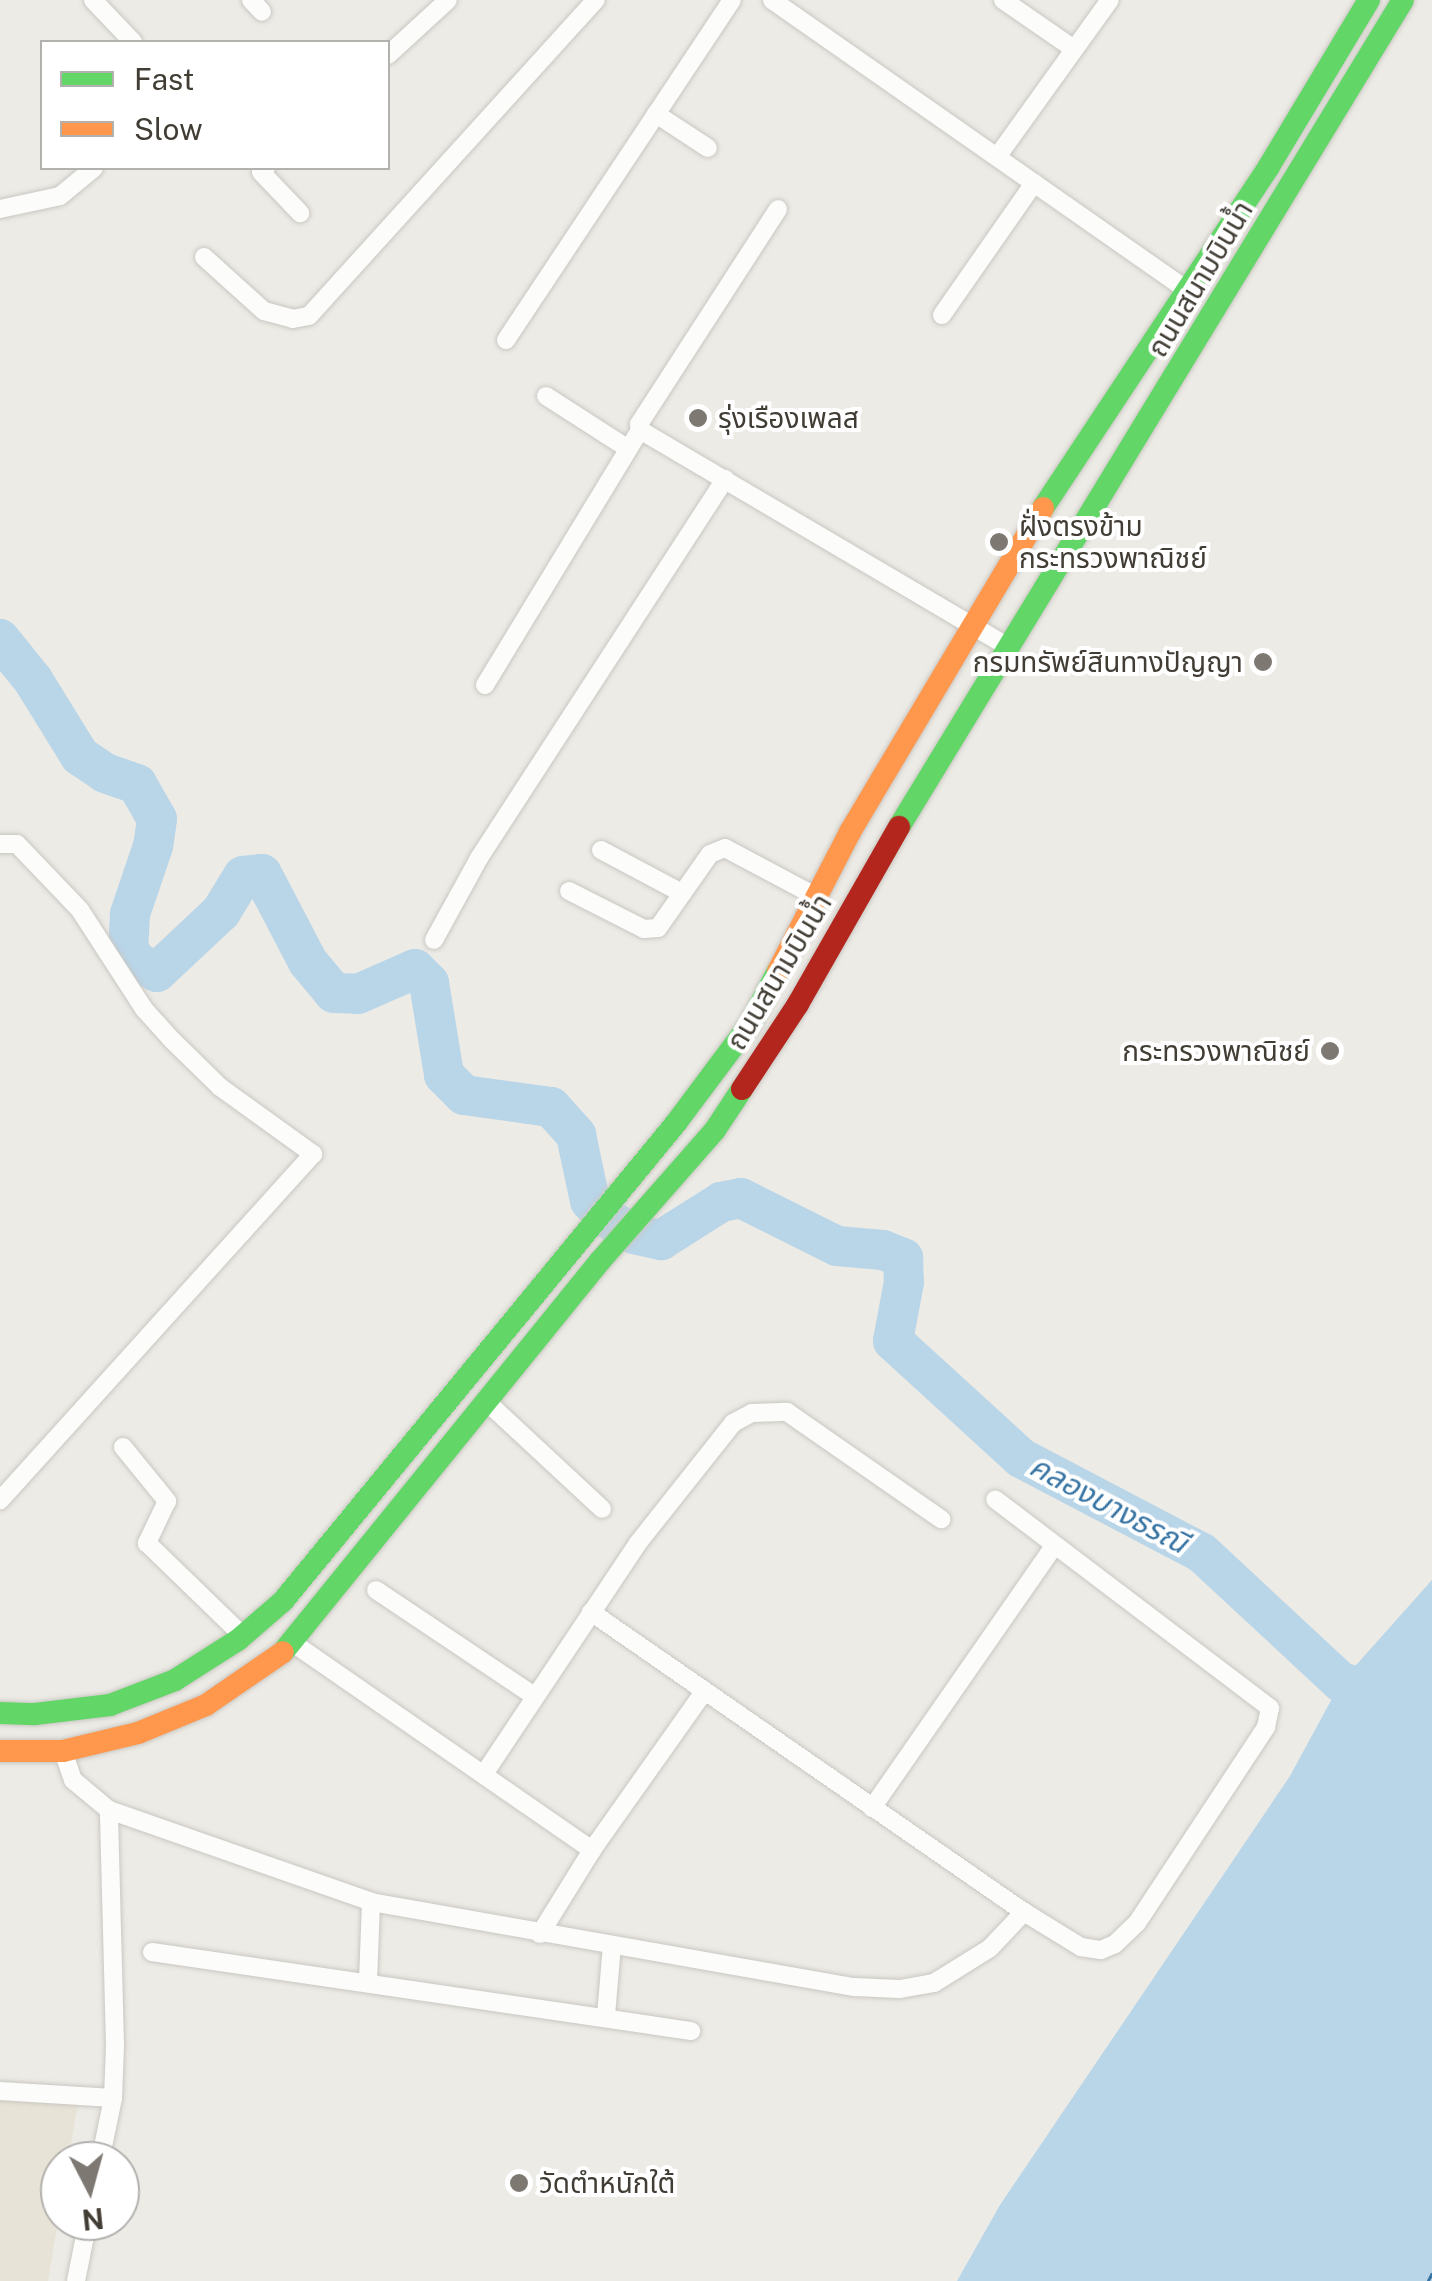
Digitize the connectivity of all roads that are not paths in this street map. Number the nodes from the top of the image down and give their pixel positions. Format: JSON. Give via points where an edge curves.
{"nodes":[{"id":1,"x":93,"y":0,"type":"edge"},
{"id":2,"x":448,"y":0,"type":"edge"},
{"id":3,"x":596,"y":0,"type":"edge"},
{"id":4,"x":732,"y":0,"type":"edge"},
{"id":5,"x":1110,"y":0,"type":"edge"},
{"id":6,"x":1369,"y":0,"type":"edge"},
{"id":7,"x":1403,"y":0,"type":"edge"},
{"id":8,"x":1012,"y":2,"type":"edge"},
{"id":9,"x":785,"y":3,"type":"edge"},
{"id":10,"x":131,"y":40,"type":"edge"},
{"id":11,"x":1074,"y":48,"type":"junction"},
{"id":12,"x":390,"y":53,"type":"edge"},
{"id":13,"x":656,"y":114,"type":"junction"},
{"id":14,"x":708,"y":148,"type":"dead end"},
{"id":15,"x":997,"y":158,"type":"junction"},
{"id":16,"x":92,"y":170,"type":"edge"},
{"id":17,"x":262,"y":170,"type":"edge"},
{"id":18,"x":1034,"y":183,"type":"junction"},
{"id":19,"x":0,"y":208,"type":"edge"},
{"id":20,"x":778,"y":209,"type":"dead end"},
{"id":21,"x":300,"y":213,"type":"dead end"},
{"id":22,"x":204,"y":257,"type":"dead end"},
{"id":23,"x":1187,"y":290,"type":"junction"},
{"id":24,"x":942,"y":315,"type":"dead end"},
{"id":25,"x":506,"y":340,"type":"dead end"},
{"id":26,"x":546,"y":396,"type":"dead end"},
{"id":27,"x":640,"y":430,"type":"junction"},
{"id":28,"x":627,"y":448,"type":"junction"},
{"id":29,"x":725,"y":480,"type":"junction"},
{"id":30,"x":970,"y":625,"type":"junction"},
{"id":31,"x":1008,"y":648,"type":"junction"},
{"id":32,"x":485,"y":684,"type":"dead end"},
{"id":33,"x":4,"y":838,"type":"edge"},
{"id":34,"x":602,"y":850,"type":"dead end"},
{"id":35,"x":569,"y":891,"type":"dead end"},
{"id":36,"x":682,"y":893,"type":"junction"},
{"id":37,"x":817,"y":897,"type":"junction"},
{"id":38,"x":434,"y":940,"type":"dead end"},
{"id":39,"x":487,"y":1402,"type":"junction"},
{"id":40,"x":123,"y":1447,"type":"dead end"},
{"id":41,"x":995,"y":1499,"type":"dead end"},
{"id":42,"x":0,"y":1500,"type":"edge"},
{"id":43,"x":602,"y":1510,"type":"dead end"},
{"id":44,"x":942,"y":1520,"type":"dead end"},
{"id":45,"x":1054,"y":1546,"type":"junction"},
{"id":46,"x":376,"y":1590,"type":"dead end"},
{"id":47,"x":591,"y":1612,"type":"junction"},
{"id":48,"x":243,"y":1636,"type":"junction"},
{"id":49,"x":294,"y":1643,"type":"junction"},
{"id":50,"x":704,"y":1692,"type":"junction"},
{"id":51,"x":533,"y":1696,"type":"junction"},
{"id":52,"x":0,"y":1712,"type":"edge"},
{"id":53,"x":62,"y":1751,"type":"junction"},
{"id":54,"x":0,"y":1752,"type":"edge"},
{"id":55,"x":484,"y":1774,"type":"junction"},
{"id":56,"x":872,"y":1808,"type":"junction"},
{"id":57,"x":109,"y":1810,"type":"junction"},
{"id":58,"x":592,"y":1850,"type":"junction"},
{"id":59,"x":371,"y":1902,"type":"junction"},
{"id":60,"x":1024,"y":1912,"type":"junction"},
{"id":61,"x":540,"y":1934,"type":"junction"},
{"id":62,"x":612,"y":1945,"type":"junction"},
{"id":63,"x":152,"y":1952,"type":"dead end"},
{"id":64,"x":368,"y":1982,"type":"junction"},
{"id":65,"x":606,"y":2016,"type":"junction"},
{"id":66,"x":691,"y":2031,"type":"dead end"},
{"id":67,"x":0,"y":2092,"type":"edge"},
{"id":68,"x":112,"y":2098,"type":"junction"},
{"id":69,"x":104,"y":2141,"type":"edge"},
{"id":70,"x":84,"y":2241,"type":"edge"},
{"id":71,"x":76,"y":2281,"type":"edge"}],
"edges":[{"from":1,"to":10,"type":"street"},
{"from":2,"to":12,"type":"street"},
{"from":3,"to":22,"type":"street","via":[[308,316],[292,319],[264,310]]},
{"from":4,"to":13,"type":"street"},
{"from":5,"to":11,"type":"street"},
{"from":6,"to":23,"type":"main road","name":"ถนนสนามบินน้ำ"},
{"from":7,"to":31,"type":"main road","name":"ถนนสนามบินน้ำ"},
{"from":8,"to":11,"type":"street"},
{"from":9,"to":15,"type":"street"},
{"from":11,"to":15,"type":"street"},
{"from":13,"to":14,"type":"street"},
{"from":13,"to":25,"type":"street"},
{"from":15,"to":18,"type":"street"},
{"from":16,"to":19,"type":"street","via":[[60,196]]},
{"from":17,"to":21,"type":"street"},
{"from":18,"to":23,"type":"street"},
{"from":18,"to":24,"type":"street"},
{"from":20,"to":27,"type":"street"},
{"from":23,"to":30,"type":"main road","name":"ถนนสนามบินน้ำ"},
{"from":26,"to":28,"type":"street"},
{"from":27,"to":28,"type":"street"},
{"from":27,"to":29,"type":"street"},
{"from":28,"to":32,"type":"street"},
{"from":29,"to":30,"type":"street"},
{"from":29,"to":38,"type":"street","via":[[510,809]]},
{"from":30,"to":31,"type":"street"},
{"from":30,"to":37,"type":"main road","name":"ถนนสนามบินน้ำ"},
{"from":31,"to":39,"type":"main road","name":"ถนนสนามบินน้ำ","via":[[762,1062],[715,1130]]},
{"from":33,"to":42,"type":"street","via":[[80,910],[149,1016],[220,1087],[314,1154]]},
{"from":34,"to":36,"type":"street"},
{"from":35,"to":36,"type":"street","via":[[644,929],[658,928]]},
{"from":36,"to":37,"type":"street","via":[[710,854],[725,848]]},
{"from":37,"to":48,"type":"main road","name":"ถนนสนามบินน้ำ","via":[[750,1024],[685,1112],[283,1601]]},
{"from":39,"to":43,"type":"street"},
{"from":39,"to":49,"type":"main road","name":"ถนนสนามบินน้ำ"},
{"from":40,"to":48,"type":"street","via":[[168,1501],[147,1543]]},
{"from":41,"to":45,"type":"street"},
{"from":44,"to":47,"type":"street","via":[[787,1412],[752,1413],[734,1423]]},
{"from":45,"to":56,"type":"street"},
{"from":45,"to":60,"type":"street","via":[[1264,1700],[1270,1717],[1137,1923],[1115,1944],[1090,1950]]},
{"from":46,"to":51,"type":"street"},
{"from":47,"to":50,"type":"street"},
{"from":47,"to":51,"type":"street"},
{"from":48,"to":52,"type":"main road","name":"ถนนสนามบินน้ำ","via":[[175,1680],[110,1704]]},
{"from":49,"to":53,"type":"main road","name":"ถนนสนามบินน้ำ","via":[[206,1705],[138,1733]]},
{"from":49,"to":55,"type":"street"},
{"from":50,"to":56,"type":"street"},
{"from":50,"to":58,"type":"street"},
{"from":51,"to":55,"type":"street"},
{"from":53,"to":54,"type":"main road","name":"ถนนสนามบินน้ำ"},
{"from":53,"to":57,"type":"street","via":[[73,1780]]},
{"from":55,"to":58,"type":"street"},
{"from":56,"to":60,"type":"street"},
{"from":57,"to":59,"type":"street"},
{"from":57,"to":68,"type":"street"},
{"from":58,"to":61,"type":"street"},
{"from":59,"to":61,"type":"street"},
{"from":59,"to":64,"type":"street"},
{"from":60,"to":62,"type":"street","via":[[959,1970],[900,1989]]},
{"from":61,"to":62,"type":"street"},
{"from":62,"to":65,"type":"street"},
{"from":63,"to":64,"type":"street"},
{"from":64,"to":65,"type":"street"},
{"from":65,"to":66,"type":"street"},
{"from":67,"to":68,"type":"street"},
{"from":68,"to":69,"type":"street"},
{"from":70,"to":71,"type":"street"}]}
